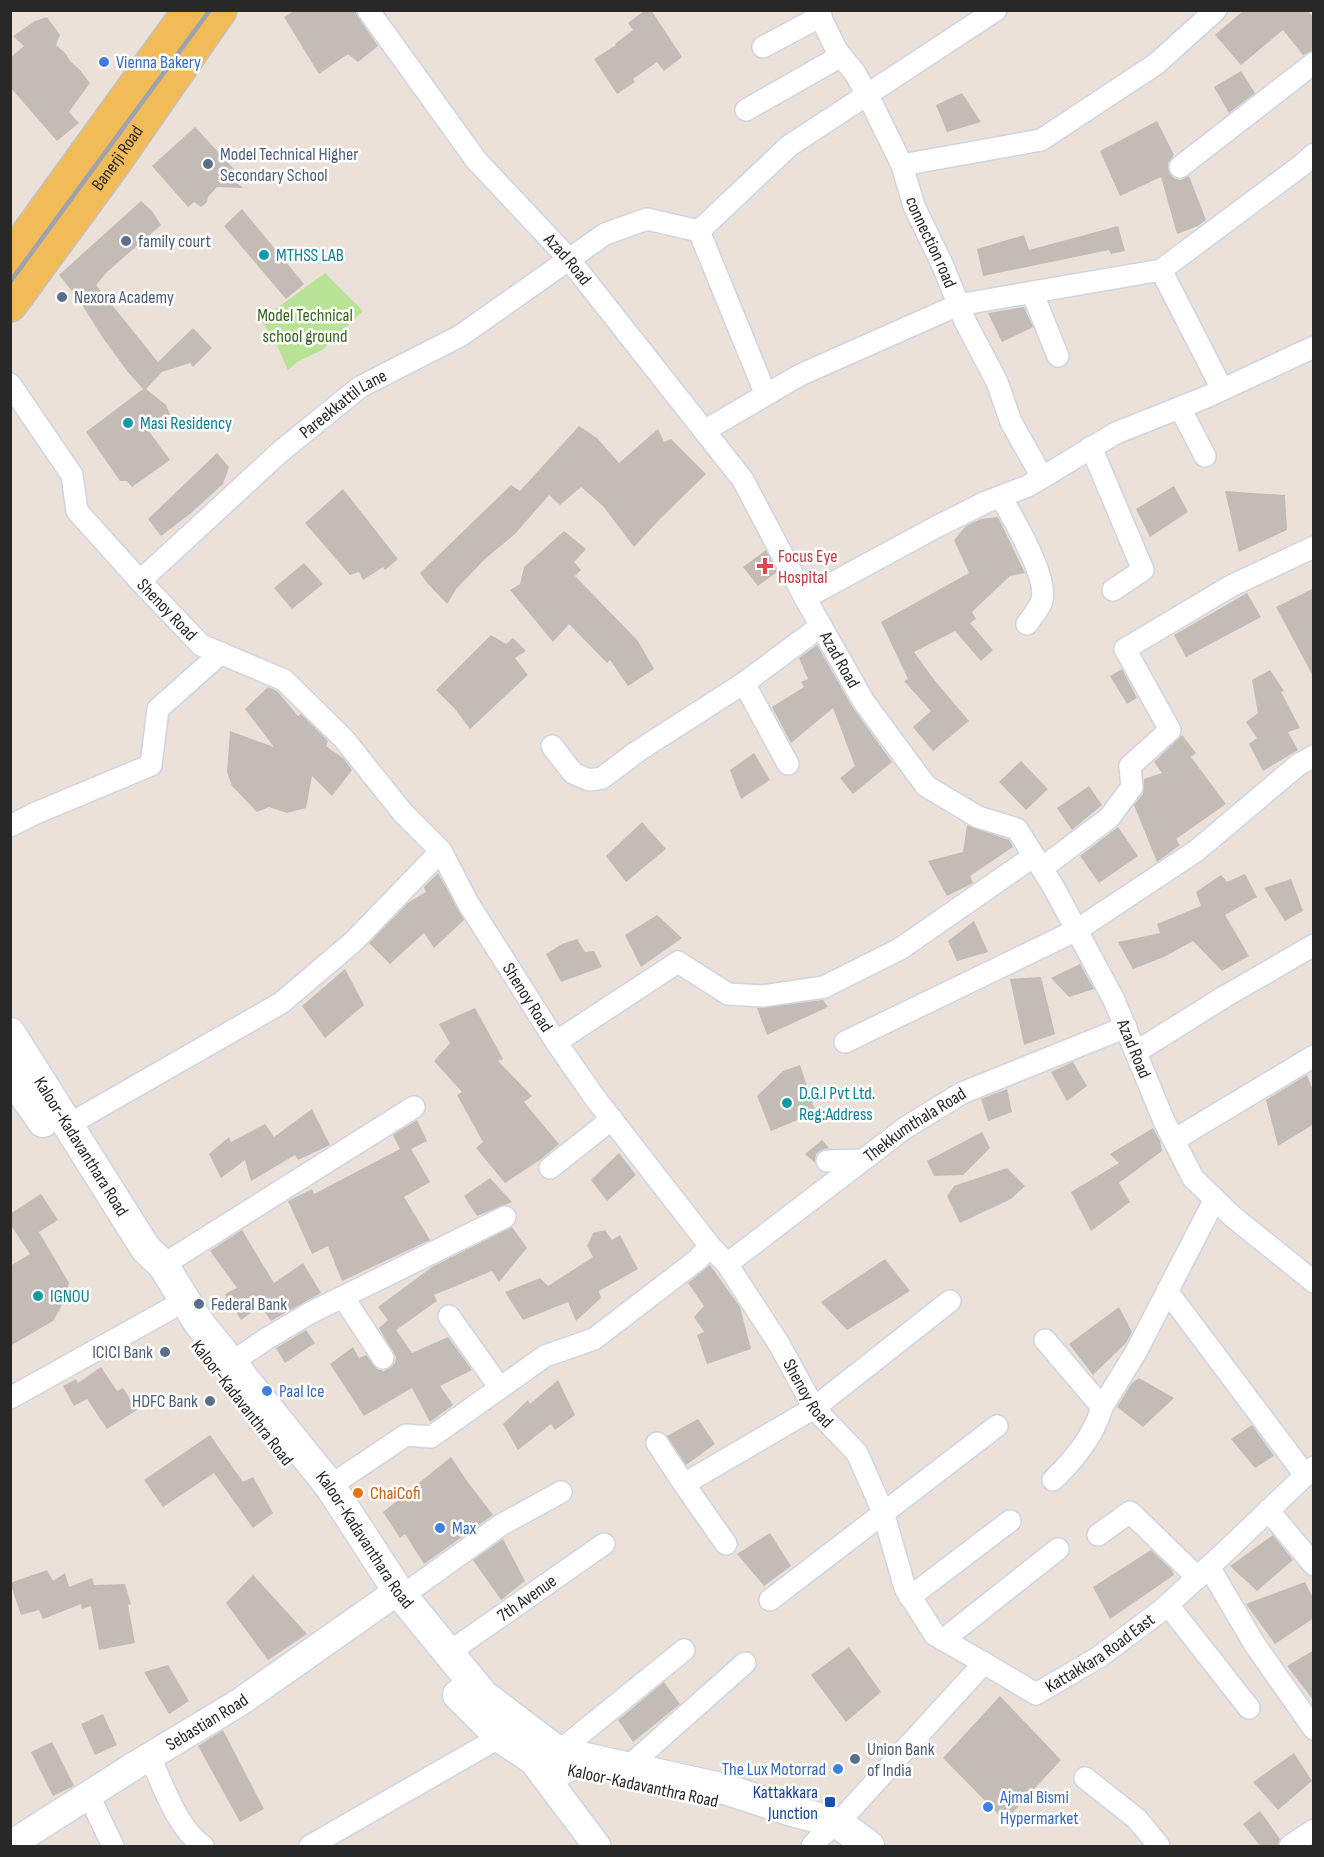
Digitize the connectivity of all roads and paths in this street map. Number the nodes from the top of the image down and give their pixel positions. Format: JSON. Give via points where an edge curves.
{"nodes":[{"id":1,"x":190,"y":10,"type":"edge"},
{"id":2,"x":220,"y":10,"type":"edge"},
{"id":3,"x":368,"y":10,"type":"edge"},
{"id":4,"x":996,"y":10,"type":"edge"},
{"id":5,"x":1216,"y":10,"type":"edge"},
{"id":6,"x":819,"y":13,"type":"edge"},
{"id":7,"x":763,"y":47,"type":"dead end"},
{"id":8,"x":841,"y":56,"type":"junction"},
{"id":9,"x":1314,"y":63,"type":"edge"},
{"id":10,"x":866,"y":94,"type":"junction"},
{"id":11,"x":746,"y":110,"type":"dead end"},
{"id":12,"x":1314,"y":154,"type":"edge"},
{"id":13,"x":902,"y":165,"type":"junction"},
{"id":14,"x":1180,"y":167,"type":"dead end"},
{"id":15,"x":699,"y":231,"type":"junction"},
{"id":16,"x":568,"y":258,"type":"junction"},
{"id":17,"x":10,"y":259,"type":"edge"},
{"id":18,"x":1161,"y":270,"type":"junction"},
{"id":19,"x":1032,"y":292,"type":"junction"},
{"id":20,"x":10,"y":305,"type":"edge"},
{"id":21,"x":958,"y":305,"type":"junction"},
{"id":22,"x":1314,"y":347,"type":"edge"},
{"id":23,"x":1058,"y":356,"type":"dead end"},
{"id":24,"x":10,"y":384,"type":"edge"},
{"id":25,"x":1222,"y":389,"type":"junction"},
{"id":26,"x":766,"y":395,"type":"junction"},
{"id":27,"x":1180,"y":408,"type":"junction"},
{"id":28,"x":704,"y":432,"type":"junction"},
{"id":29,"x":1091,"y":447,"type":"junction"},
{"id":30,"x":1205,"y":456,"type":"dead end"},
{"id":31,"x":1042,"y":477,"type":"junction"},
{"id":32,"x":1001,"y":496,"type":"junction"},
{"id":33,"x":1314,"y":547,"type":"edge"},
{"id":34,"x":140,"y":581,"type":"junction"},
{"id":35,"x":1113,"y":590,"type":"dead end"},
{"id":36,"x":805,"y":598,"type":"junction"},
{"id":37,"x":1027,"y":624,"type":"dead end"},
{"id":38,"x":821,"y":626,"type":"junction"},
{"id":39,"x":221,"y":653,"type":"junction"},
{"id":40,"x":744,"y":683,"type":"junction"},
{"id":41,"x":552,"y":746,"type":"dead end"},
{"id":42,"x":1314,"y":756,"type":"edge"},
{"id":43,"x":788,"y":764,"type":"dead end"},
{"id":44,"x":10,"y":826,"type":"edge"},
{"id":45,"x":441,"y":851,"type":"junction"},
{"id":46,"x":1038,"y":862,"type":"junction"},
{"id":47,"x":1077,"y":930,"type":"junction"},
{"id":48,"x":1314,"y":945,"type":"edge"},
{"id":49,"x":1126,"y":1027,"type":"junction"},
{"id":50,"x":10,"y":1033,"type":"edge"},
{"id":51,"x":556,"y":1042,"type":"junction"},
{"id":52,"x":845,"y":1042,"type":"dead end"},
{"id":53,"x":1136,"y":1052,"type":"junction"},
{"id":54,"x":1314,"y":1056,"type":"edge"},
{"id":55,"x":10,"y":1075,"type":"edge"},
{"id":56,"x":414,"y":1107,"type":"dead end"},
{"id":57,"x":612,"y":1119,"type":"junction"},
{"id":58,"x":68,"y":1125,"type":"junction"},
{"id":59,"x":1174,"y":1140,"type":"junction"},
{"id":60,"x":862,"y":1160,"type":"junction"},
{"id":61,"x":827,"y":1161,"type":"dead end"},
{"id":62,"x":550,"y":1168,"type":"dead end"},
{"id":63,"x":1215,"y":1199,"type":"junction"},
{"id":64,"x":505,"y":1217,"type":"dead end"},
{"id":65,"x":710,"y":1246,"type":"junction"},
{"id":66,"x":727,"y":1264,"type":"junction"},
{"id":67,"x":163,"y":1265,"type":"junction"},
{"id":68,"x":1314,"y":1282,"type":"edge"},
{"id":69,"x":1167,"y":1291,"type":"junction"},
{"id":70,"x":344,"y":1297,"type":"junction"},
{"id":71,"x":950,"y":1301,"type":"dead end"},
{"id":72,"x":170,"y":1309,"type":"junction"},
{"id":73,"x":449,"y":1316,"type":"dead end"},
{"id":74,"x":1045,"y":1340,"type":"dead end"},
{"id":75,"x":383,"y":1358,"type":"dead end"},
{"id":76,"x":231,"y":1363,"type":"junction"},
{"id":77,"x":500,"y":1388,"type":"junction"},
{"id":78,"x":10,"y":1398,"type":"edge"},
{"id":79,"x":1102,"y":1407,"type":"junction"},
{"id":80,"x":814,"y":1408,"type":"junction"},
{"id":81,"x":997,"y":1426,"type":"dead end"},
{"id":82,"x":657,"y":1443,"type":"dead end"},
{"id":83,"x":1310,"y":1471,"type":"edge"},
{"id":84,"x":1053,"y":1480,"type":"dead end"},
{"id":85,"x":684,"y":1485,"type":"junction"},
{"id":86,"x":330,"y":1486,"type":"junction"},
{"id":87,"x":561,"y":1492,"type":"dead end"},
{"id":88,"x":1269,"y":1510,"type":"junction"},
{"id":89,"x":883,"y":1512,"type":"junction"},
{"id":90,"x":1010,"y":1521,"type":"dead end"},
{"id":91,"x":1098,"y":1535,"type":"dead end"},
{"id":92,"x":604,"y":1544,"type":"dead end"},
{"id":93,"x":726,"y":1544,"type":"dead end"},
{"id":94,"x":1058,"y":1550,"type":"dead end"},
{"id":95,"x":1314,"y":1565,"type":"edge"},
{"id":96,"x":1204,"y":1573,"type":"junction"},
{"id":97,"x":395,"y":1596,"type":"junction"},
{"id":98,"x":910,"y":1597,"type":"junction"},
{"id":99,"x":770,"y":1600,"type":"dead end"},
{"id":100,"x":1168,"y":1605,"type":"junction"},
{"id":101,"x":943,"y":1640,"type":"junction"},
{"id":102,"x":684,"y":1650,"type":"dead end"},
{"id":103,"x":448,"y":1653,"type":"junction"},
{"id":104,"x":745,"y":1663,"type":"dead end"},
{"id":105,"x":984,"y":1663,"type":"junction"},
{"id":106,"x":1249,"y":1708,"type":"dead end"},
{"id":107,"x":1314,"y":1729,"type":"edge"},
{"id":108,"x":500,"y":1737,"type":"junction"},
{"id":109,"x":544,"y":1754,"type":"junction"},
{"id":110,"x":150,"y":1757,"type":"junction"},
{"id":111,"x":629,"y":1766,"type":"junction"},
{"id":112,"x":1085,"y":1778,"type":"dead end"},
{"id":113,"x":89,"y":1796,"type":"junction"},
{"id":114,"x":1314,"y":1830,"type":"edge"},
{"id":115,"x":828,"y":1838,"type":"edge"},
{"id":116,"x":10,"y":1845,"type":"edge"},
{"id":117,"x":113,"y":1846,"type":"edge"},
{"id":118,"x":202,"y":1846,"type":"edge"},
{"id":119,"x":310,"y":1846,"type":"edge"},
{"id":120,"x":597,"y":1846,"type":"edge"},
{"id":121,"x":869,"y":1846,"type":"edge"},
{"id":122,"x":1159,"y":1846,"type":"edge"},
{"id":123,"x":1290,"y":1846,"type":"edge"}],
"edges":[{"from":1,"to":17,"type":"main road","name":"Banerji Road"},
{"from":2,"to":20,"type":"main road","name":"Banerji Road"},
{"from":3,"to":16,"type":"street","name":"Azad Road","via":[[476,160]]},
{"from":4,"to":10,"type":"street"},
{"from":5,"to":13,"type":"street","via":[[1155,64],[1041,140]]},
{"from":6,"to":7,"type":"street"},
{"from":6,"to":8,"type":"street","name":"connection road"},
{"from":8,"to":10,"type":"street","name":"connection road"},
{"from":8,"to":11,"type":"street"},
{"from":9,"to":14,"type":"street"},
{"from":10,"to":13,"type":"street","name":"connection road"},
{"from":10,"to":15,"type":"street","via":[[789,146]]},
{"from":12,"to":18,"type":"street"},
{"from":13,"to":21,"type":"street","name":"connection road","via":[[915,206]]},
{"from":15,"to":16,"type":"street","name":"Pareekkattil Lane","via":[[647,219],[605,234]]},
{"from":15,"to":26,"type":"street"},
{"from":16,"to":28,"type":"street","name":"Azad Road"},
{"from":16,"to":34,"type":"street","name":"Pareekkattil Lane","via":[[459,336],[360,387],[280,452]]},
{"from":18,"to":19,"type":"street"},
{"from":18,"to":25,"type":"street"},
{"from":19,"to":21,"type":"street"},
{"from":19,"to":23,"type":"street"},
{"from":21,"to":26,"type":"street","via":[[801,375]]},
{"from":21,"to":31,"type":"street","name":"connection road","via":[[997,382],[1011,422]]},
{"from":22,"to":25,"type":"street"},
{"from":24,"to":34,"type":"street","name":"Shenoy Road","via":[[72,475],[77,511]]},
{"from":25,"to":27,"type":"street"},
{"from":26,"to":28,"type":"street"},
{"from":27,"to":29,"type":"street"},
{"from":27,"to":30,"type":"street"},
{"from":28,"to":36,"type":"street","name":"Azad Road","via":[[743,480]]},
{"from":29,"to":31,"type":"street"},
{"from":29,"to":35,"type":"street","via":[[1143,570]]},
{"from":31,"to":32,"type":"street"},
{"from":32,"to":36,"type":"street"},
{"from":32,"to":37,"type":"street","via":[[1025,539],[1042,585],[1042,601]]},
{"from":33,"to":46,"type":"street","via":[[1231,586],[1125,649],[1170,730],[1130,766],[1132,787],[1109,818]]},
{"from":34,"to":39,"type":"street","name":"Shenoy Road","via":[[201,645]]},
{"from":36,"to":38,"type":"street","name":"Azad Road"},
{"from":38,"to":40,"type":"street"},
{"from":38,"to":46,"type":"street","name":"Azad Road","via":[[864,702],[926,786],[978,817],[1017,829]]},
{"from":39,"to":44,"type":"street","via":[[158,709],[151,765]]},
{"from":39,"to":45,"type":"street","name":"Shenoy Road","via":[[284,680],[344,739],[404,813]]},
{"from":40,"to":41,"type":"street","via":[[602,778],[590,780],[573,773]]},
{"from":40,"to":43,"type":"street"},
{"from":42,"to":47,"type":"street","via":[[1298,765],[1196,851]]},
{"from":45,"to":51,"type":"street","name":"Shenoy Road","via":[[468,903]]},
{"from":45,"to":58,"type":"street","via":[[352,942],[281,1003]]},
{"from":46,"to":47,"type":"street","name":"Azad Road"},
{"from":46,"to":51,"type":"street","via":[[900,950],[824,987],[762,996],[728,994],[678,962]]},
{"from":47,"to":49,"type":"street","name":"Azad Road"},
{"from":47,"to":52,"type":"street"},
{"from":48,"to":53,"type":"street"},
{"from":49,"to":53,"type":"street","name":"Azad Road"},
{"from":49,"to":60,"type":"street","name":"Thekkumthala Road","via":[[962,1093]]},
{"from":50,"to":58,"type":"main road","name":"Kaloor-Kadavanthara Road"},
{"from":51,"to":57,"type":"street","name":"Shenoy Road"},
{"from":53,"to":59,"type":"street","name":"Azad Road"},
{"from":54,"to":59,"type":"street"},
{"from":55,"to":72,"type":"main road","name":"Kaloor-Kadavanthra Road"},
{"from":56,"to":67,"type":"street"},
{"from":57,"to":62,"type":"street"},
{"from":57,"to":65,"type":"street","name":"Shenoy Road"},
{"from":58,"to":67,"type":"main road","name":"Kaloor-Kadavanthara Road","via":[[146,1249]]},
{"from":59,"to":63,"type":"street","name":"Azad Road","via":[[1192,1178]]},
{"from":60,"to":61,"type":"street"},
{"from":60,"to":66,"type":"street","name":"Thekkumthala Road"},
{"from":63,"to":68,"type":"street","name":"Azad Road"},
{"from":63,"to":69,"type":"street"},
{"from":64,"to":70,"type":"street"},
{"from":65,"to":66,"type":"street","name":"Shenoy Road"},
{"from":65,"to":77,"type":"street","via":[[594,1339],[544,1356]]},
{"from":66,"to":80,"type":"street","name":"Shenoy Road","via":[[779,1344]]},
{"from":67,"to":76,"type":"main road","name":"Kaloor-Kadavanthara Road","via":[[199,1323]]},
{"from":69,"to":79,"type":"street"},
{"from":69,"to":83,"type":"street"},
{"from":70,"to":75,"type":"street"},
{"from":70,"to":76,"type":"street","via":[[301,1318]]},
{"from":71,"to":80,"type":"street"},
{"from":72,"to":78,"type":"street"},
{"from":72,"to":97,"type":"main road","name":"Kaloor-Kadavanthra Road"},
{"from":73,"to":77,"type":"street"},
{"from":74,"to":79,"type":"street"},
{"from":76,"to":86,"type":"main road","name":"Kaloor-Kadavanthara Road"},
{"from":77,"to":86,"type":"street","via":[[431,1437],[406,1435]]},
{"from":79,"to":84,"type":"street","via":[[1097,1425]]},
{"from":80,"to":85,"type":"street"},
{"from":80,"to":89,"type":"street","name":"Shenoy Road","via":[[858,1454]]},
{"from":81,"to":89,"type":"street"},
{"from":82,"to":85,"type":"street"},
{"from":83,"to":88,"type":"street","name":"Kattakkara Road East"},
{"from":85,"to":93,"type":"street"},
{"from":86,"to":97,"type":"main road","name":"Kaloor-Kadavanthara Road"},
{"from":87,"to":97,"type":"street","via":[[501,1525]]},
{"from":88,"to":95,"type":"street"},
{"from":88,"to":96,"type":"street","name":"Kattakkara Road East"},
{"from":89,"to":98,"type":"street","name":"Shenoy Road"},
{"from":89,"to":99,"type":"street"},
{"from":90,"to":98,"type":"street"},
{"from":91,"to":96,"type":"street","via":[[1130,1512]]},
{"from":92,"to":103,"type":"street","name":"7th Avenue"},
{"from":94,"to":101,"type":"street"},
{"from":96,"to":100,"type":"street","name":"Kattakkara Road East"},
{"from":96,"to":107,"type":"street"},
{"from":97,"to":103,"type":"main road","name":"Kaloor-Kadavanthara Road"},
{"from":97,"to":108,"type":"main road","name":"Kaloor-Kadavanthra Road","via":[[443,1678]]},
{"from":97,"to":110,"type":"street","name":"Sebastian Road","via":[[240,1702]]},
{"from":98,"to":101,"type":"street","name":"Shenoy Road","via":[[934,1635]]},
{"from":100,"to":105,"type":"street","name":"Kattakkara Road East","via":[[1099,1657],[1036,1694]]},
{"from":100,"to":106,"type":"street"},
{"from":101,"to":105,"type":"street","name":"Shenoy Road"},
{"from":102,"to":109,"type":"street"},
{"from":103,"to":109,"type":"main road","name":"Kaloor-Kadavanthara Road","via":[[483,1695]]},
{"from":104,"to":111,"type":"street"},
{"from":105,"to":115,"type":"street"},
{"from":108,"to":109,"type":"main road","name":"Kaloor-Kadavanthra Road"},
{"from":108,"to":119,"type":"street"},
{"from":109,"to":111,"type":"main road","name":"Kaloor-Kadavanthara Road"},
{"from":109,"to":115,"type":"main road","name":"Kaloor-Kadavanthra Road","via":[[585,1777],[715,1800]]},
{"from":109,"to":120,"type":"street"},
{"from":110,"to":113,"type":"street","name":"Sebastian Road"},
{"from":110,"to":118,"type":"street","via":[[190,1837]]},
{"from":111,"to":115,"type":"main road","name":"Kaloor-Kadavanthara Road","via":[[725,1789],[792,1811]]},
{"from":112,"to":122,"type":"street","via":[[1137,1819]]},
{"from":113,"to":116,"type":"street","name":"Sebastian Road"},
{"from":113,"to":117,"type":"street"},
{"from":114,"to":123,"type":"street"},
{"from":115,"to":121,"type":"main road","name":"Kaloor-Kadavanthara Road"}]}
